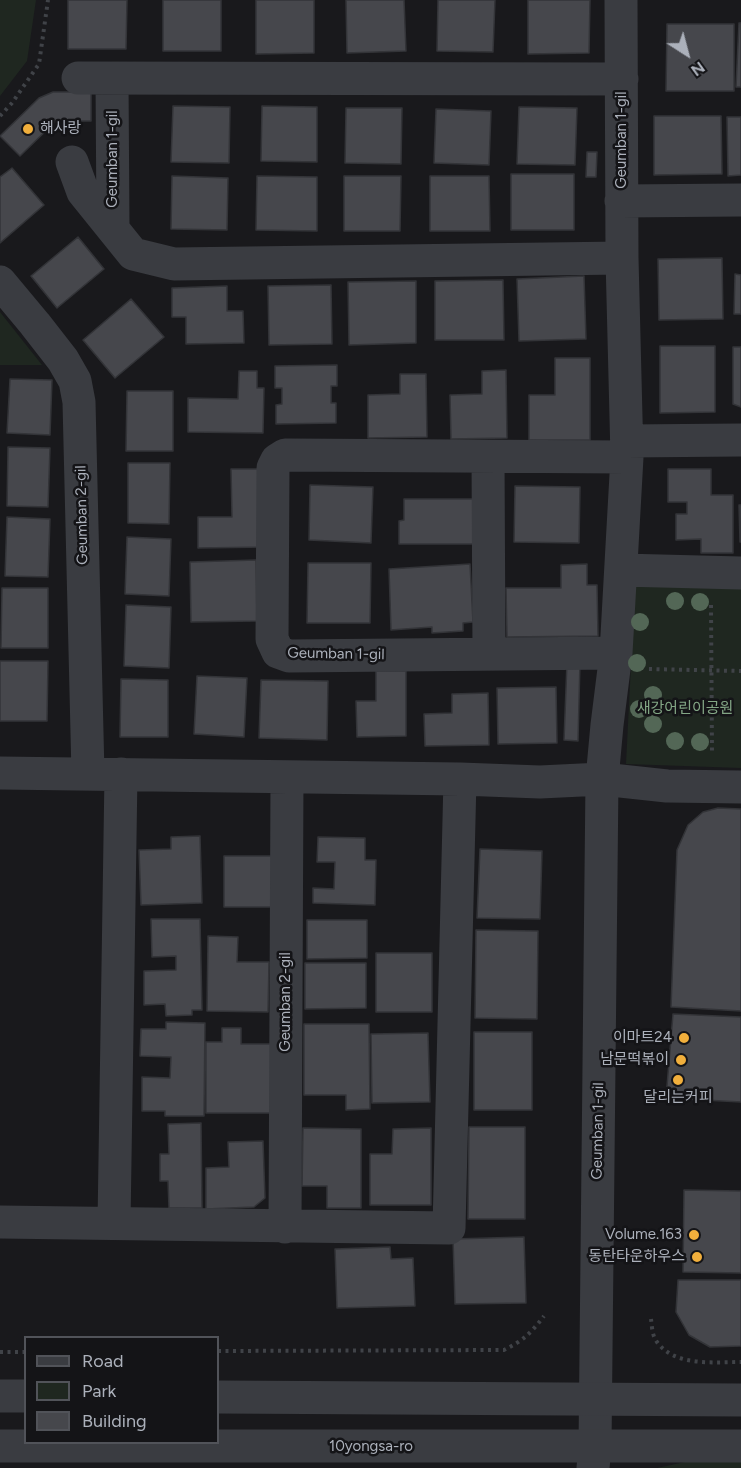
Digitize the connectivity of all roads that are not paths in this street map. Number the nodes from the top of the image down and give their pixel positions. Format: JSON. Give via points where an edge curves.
{"nodes":[{"id":1,"x":621,"y":0,"type":"edge"},
{"id":2,"x":78,"y":78,"type":"dead end"},
{"id":3,"x":112,"y":79,"type":"junction"},
{"id":4,"x":622,"y":79,"type":"junction"},
{"id":5,"x":72,"y":162,"type":"dead end"},
{"id":6,"x":741,"y":200,"type":"edge"},
{"id":7,"x":621,"y":201,"type":"junction"},
{"id":8,"x":113,"y":228,"type":"junction"},
{"id":9,"x":622,"y":258,"type":"junction"},
{"id":10,"x":0,"y":282,"type":"edge"},
{"id":11,"x":741,"y":440,"type":"edge"},
{"id":12,"x":627,"y":449,"type":"junction"},
{"id":13,"x":488,"y":457,"type":"junction"},
{"id":14,"x":621,"y":570,"type":"junction"},
{"id":15,"x":741,"y":573,"type":"edge"},
{"id":16,"x":616,"y":653,"type":"junction"},
{"id":17,"x":489,"y":654,"type":"junction"},
{"id":18,"x":0,"y":773,"type":"edge"},
{"id":19,"x":88,"y":774,"type":"junction"},
{"id":20,"x":121,"y":774,"type":"junction"},
{"id":21,"x":287,"y":777,"type":"junction"},
{"id":22,"x":460,"y":779,"type":"junction"},
{"id":23,"x":602,"y":779,"type":"junction"},
{"id":24,"x":741,"y":787,"type":"edge"},
{"id":25,"x":0,"y":1222,"type":"edge"},
{"id":26,"x":114,"y":1223,"type":"junction"},
{"id":27,"x":285,"y":1227,"type":"junction"},
{"id":28,"x":0,"y":1396,"type":"edge"},
{"id":29,"x":24,"y":1396,"type":"edge"},
{"id":30,"x":219,"y":1397,"type":"edge"},
{"id":31,"x":595,"y":1400,"type":"junction"},
{"id":32,"x":741,"y":1400,"type":"edge"},
{"id":33,"x":0,"y":1446,"type":"edge"},
{"id":34,"x":741,"y":1446,"type":"edge"},
{"id":35,"x":594,"y":1457,"type":"edge"}],
"edges":[{"from":1,"to":4,"type":"street","name":"Geumban 1-gil"},
{"from":2,"to":3,"type":"street"},
{"from":3,"to":4,"type":"street","name":"Geumban 1-gil"},
{"from":3,"to":8,"type":"street","name":"Geumban 1-gil"},
{"from":4,"to":7,"type":"street","name":"Geumban 1-gil"},
{"from":5,"to":8,"type":"street","via":[[83,192]]},
{"from":6,"to":7,"type":"street","name":"Geumban 1-gil"},
{"from":7,"to":9,"type":"street","name":"Geumban 1-gil"},
{"from":8,"to":9,"type":"street","name":"Geumban 1-gil","via":[[134,254],[174,264]]},
{"from":9,"to":12,"type":"street","name":"Geumban 1-gil"},
{"from":10,"to":19,"type":"street","name":"Geumban 2-gil","via":[[63,360],[75,381],[79,402]]},
{"from":11,"to":12,"type":"street","name":"Geumban 1-gil"},
{"from":12,"to":13,"type":"street","name":"Geumban 1-gil"},
{"from":12,"to":14,"type":"street","name":"Geumban 1-gil"},
{"from":13,"to":17,"type":"street"},
{"from":13,"to":17,"type":"street","name":"Geumban 1-gil","via":[[285,455],[277,460],[273,468],[272,639],[278,652],[289,656]]},
{"from":14,"to":15,"type":"street"},
{"from":14,"to":16,"type":"street","name":"Geumban 1-gil"},
{"from":16,"to":17,"type":"street","name":"Geumban 1-gil"},
{"from":16,"to":23,"type":"street","name":"Geumban 1-gil"},
{"from":18,"to":19,"type":"street"},
{"from":19,"to":20,"type":"street"},
{"from":20,"to":21,"type":"street"},
{"from":20,"to":26,"type":"street"},
{"from":21,"to":22,"type":"street"},
{"from":21,"to":27,"type":"street","name":"Geumban 2-gil"},
{"from":22,"to":23,"type":"street"},
{"from":22,"to":27,"type":"street","via":[[449,1228]]},
{"from":23,"to":24,"type":"street","via":[[667,786]]},
{"from":23,"to":31,"type":"street","name":"Geumban 1-gil"},
{"from":25,"to":26,"type":"street"},
{"from":26,"to":27,"type":"street"},
{"from":28,"to":29,"type":"street"},
{"from":30,"to":31,"type":"street"},
{"from":31,"to":32,"type":"street"},
{"from":31,"to":35,"type":"street","name":"Geumban 1-gil"},
{"from":33,"to":35,"type":"street","name":"10yongsa-ro"},
{"from":34,"to":35,"type":"street","name":"10yongsa-ro"}]}
